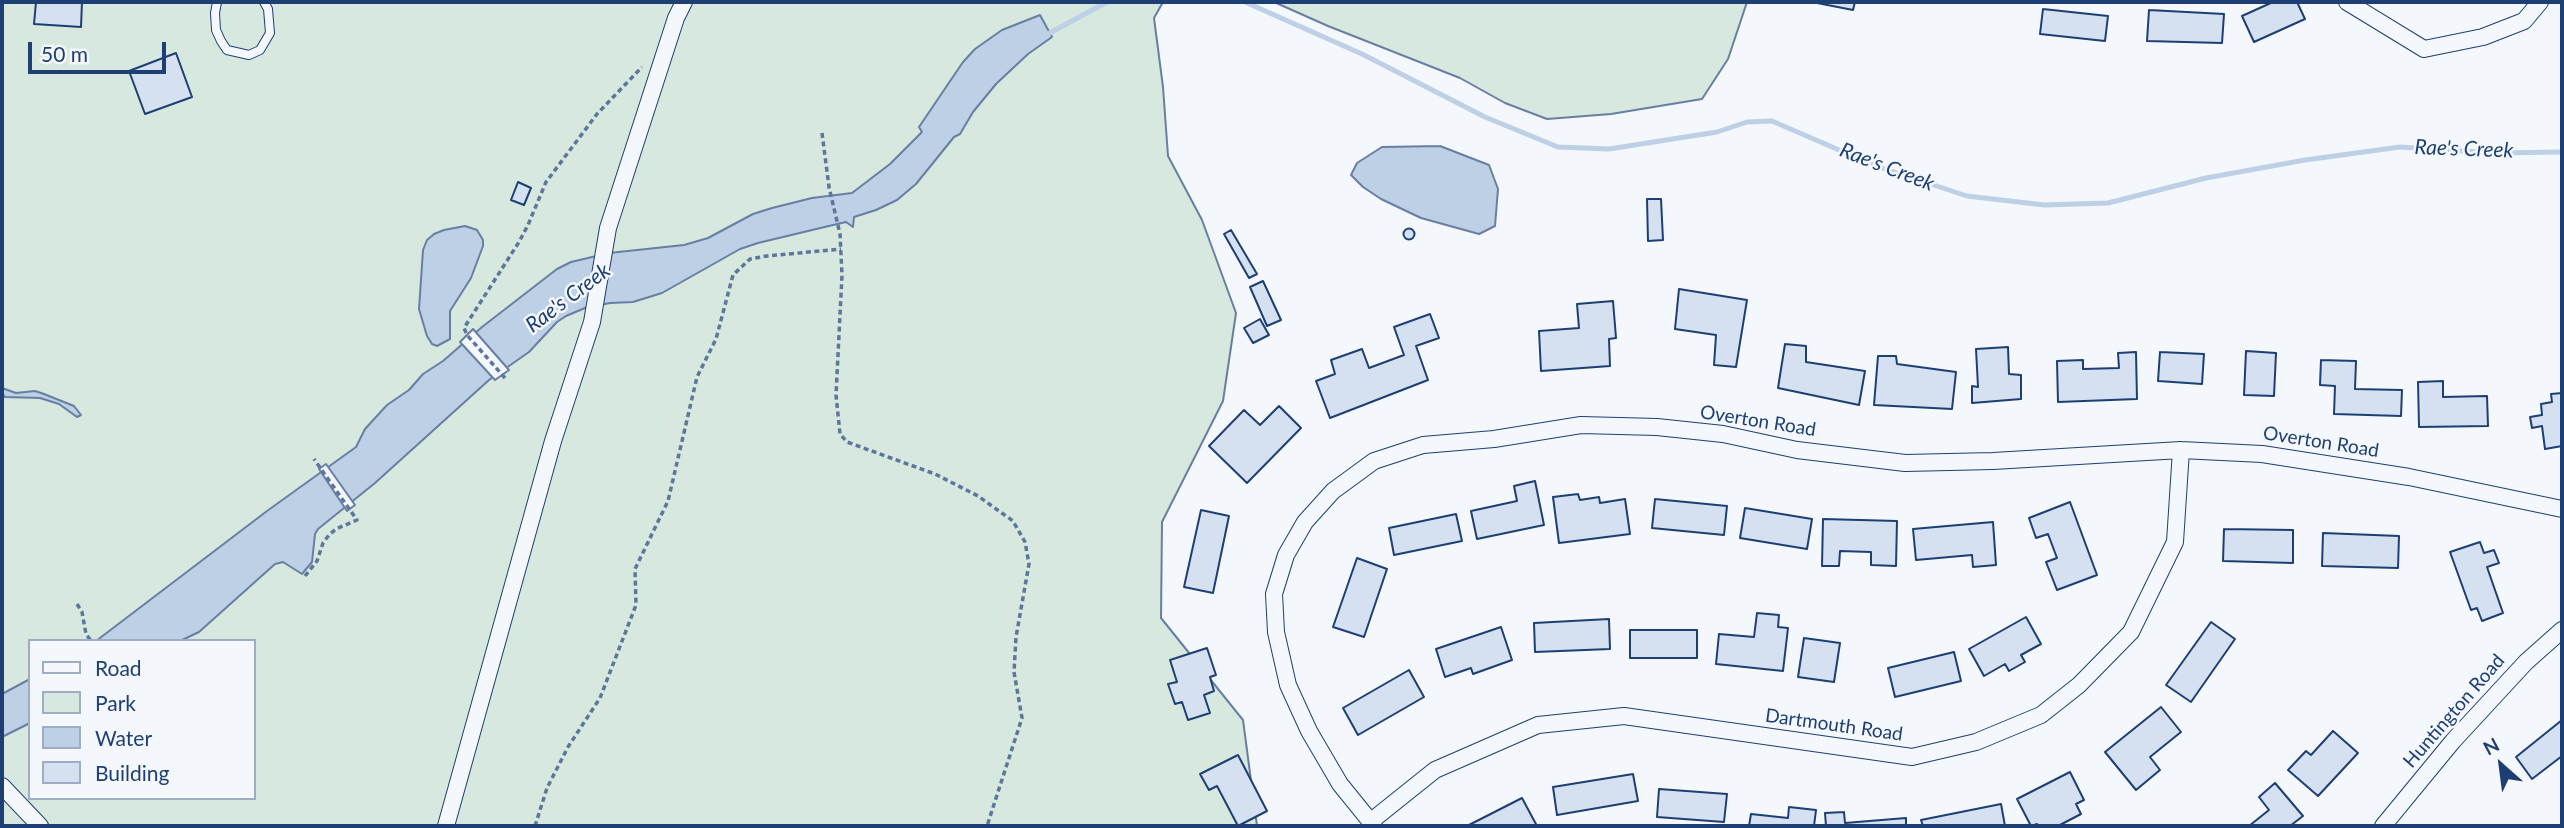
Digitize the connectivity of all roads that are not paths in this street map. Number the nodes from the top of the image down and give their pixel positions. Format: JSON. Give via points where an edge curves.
{"nodes":[{"id":1,"x":217,"y":2,"type":"edge"},
{"id":2,"x":264,"y":2,"type":"edge"},
{"id":3,"x":684,"y":2,"type":"edge"},
{"id":4,"x":2347,"y":2,"type":"edge"},
{"id":5,"x":2540,"y":2,"type":"edge"},
{"id":6,"x":2181,"y":450,"type":"junction"},
{"id":7,"x":2562,"y":509,"type":"edge"},
{"id":8,"x":2562,"y":630,"type":"edge"},
{"id":9,"x":2,"y":786,"type":"edge"},
{"id":10,"x":1372,"y":824,"type":"edge"},
{"id":11,"x":40,"y":826,"type":"edge"},
{"id":12,"x":446,"y":826,"type":"edge"},
{"id":13,"x":2383,"y":826,"type":"edge"}],
"edges":[{"from":1,"to":2,"type":"lane","via":[[216,30],[221,41],[227,50],[250,55],[260,50],[270,33]]},
{"from":3,"to":12,"type":"street","via":[[608,228],[592,321]]},
{"from":4,"to":5,"type":"street","via":[[2424,49],[2483,37],[2524,20]]},
{"from":6,"to":7,"type":"street","name":"Overton Road","via":[[2274,456],[2409,477]]},
{"from":6,"to":10,"type":"street","name":"Dartmouth Road","via":[[2175,542],[2137,621],[2080,685],[2041,715],[1976,742],[1912,757],[1624,716],[1538,725],[1434,770]]},
{"from":6,"to":10,"type":"street","name":"Overton Road","via":[[1905,463],[1797,450],[1710,433],[1581,425],[1423,445],[1374,461],[1333,491],[1306,523],[1286,555],[1274,594],[1276,632],[1288,685],[1340,784]]},
{"from":8,"to":13,"type":"street","name":"Huntington Road","via":[[2453,741]]},
{"from":9,"to":11,"type":"street"}]}
